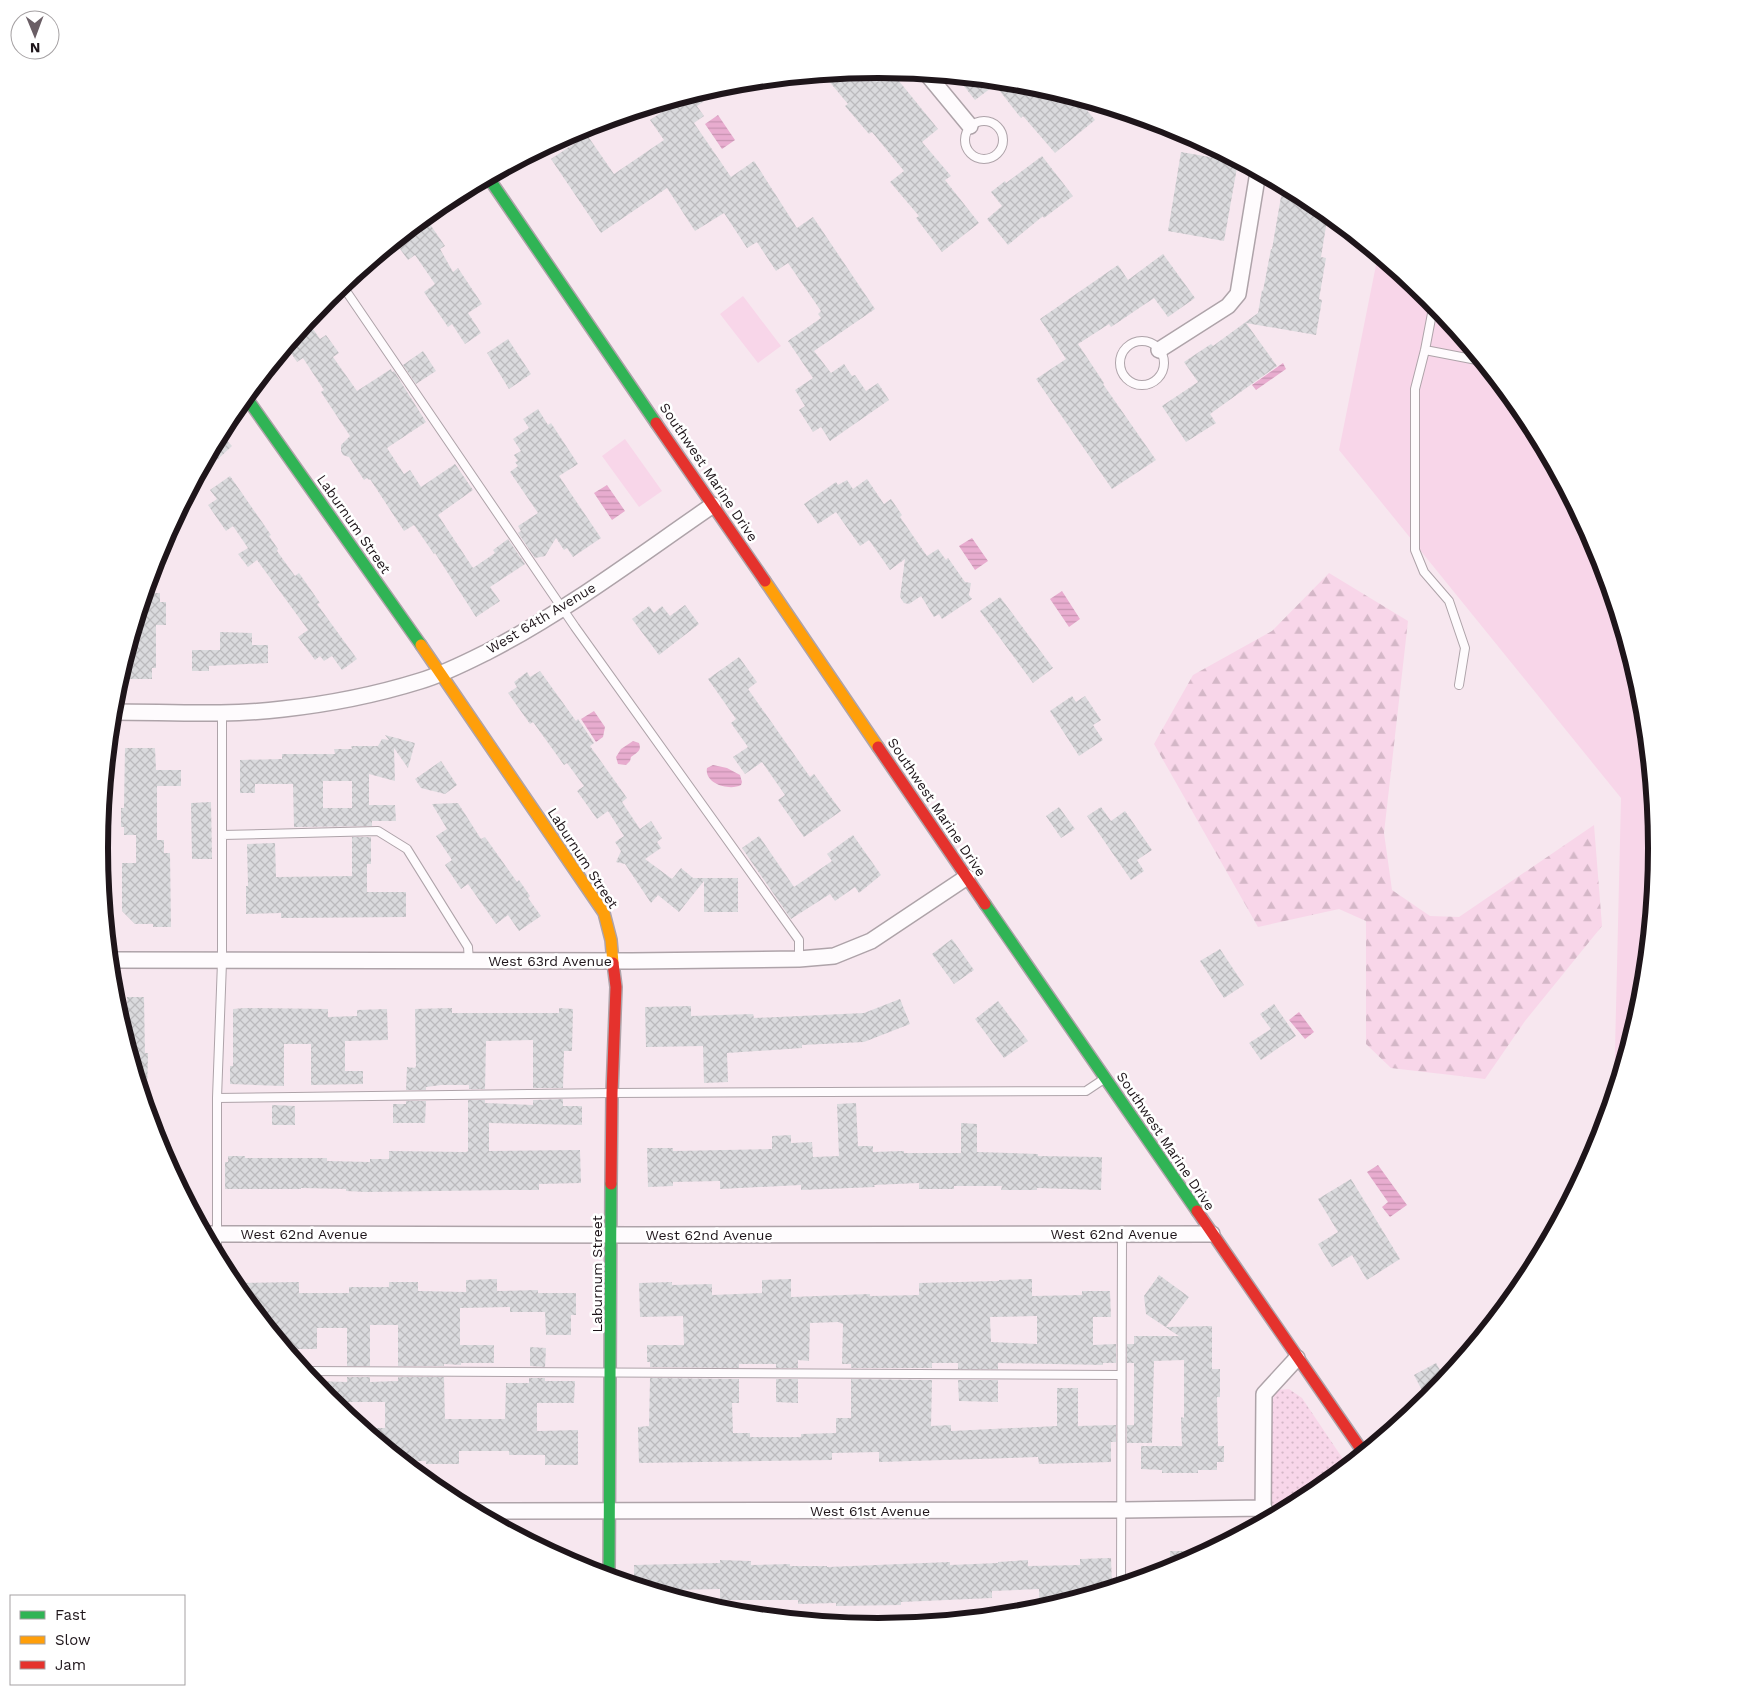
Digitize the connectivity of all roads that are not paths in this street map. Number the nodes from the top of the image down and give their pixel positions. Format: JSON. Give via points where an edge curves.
{"nodes":[{"id":1,"x":931,"y":79,"type":"edge"},
{"id":2,"x":970,"y":126,"type":"junction"},
{"id":3,"x":1257,"y":177,"type":"edge"},
{"id":4,"x":492,"y":182,"type":"edge"},
{"id":5,"x":346,"y":292,"type":"edge"},
{"id":6,"x":1432,"y":313,"type":"edge"},
{"id":7,"x":1159,"y":350,"type":"junction"},
{"id":8,"x":1425,"y":350,"type":"junction"},
{"id":9,"x":1473,"y":359,"type":"edge"},
{"id":10,"x":250,"y":403,"type":"edge"},
{"id":11,"x":713,"y":505,"type":"junction"},
{"id":12,"x":562,"y":608,"type":"junction"},
{"id":13,"x":441,"y":673,"type":"junction"},
{"id":14,"x":1459,"y":685,"type":"dead end"},
{"id":15,"x":121,"y":712,"type":"edge"},
{"id":16,"x":222,"y":713,"type":"junction"},
{"id":17,"x":222,"y":835,"type":"junction"},
{"id":18,"x":967,"y":877,"type":"junction"},
{"id":19,"x":799,"y":959,"type":"junction"},
{"id":20,"x":117,"y":960,"type":"edge"},
{"id":21,"x":469,"y":961,"type":"junction"},
{"id":22,"x":613,"y":961,"type":"junction"},
{"id":23,"x":222,"y":962,"type":"junction"},
{"id":24,"x":1106,"y":1078,"type":"junction"},
{"id":25,"x":612,"y":1093,"type":"junction"},
{"id":26,"x":217,"y":1098,"type":"junction"},
{"id":27,"x":212,"y":1232,"type":"edge"},
{"id":28,"x":213,"y":1234,"type":"edge"},
{"id":29,"x":1122,"y":1234,"type":"junction"},
{"id":30,"x":1212,"y":1234,"type":"junction"},
{"id":31,"x":612,"y":1235,"type":"junction"},
{"id":32,"x":1297,"y":1358,"type":"junction"},
{"id":33,"x":315,"y":1371,"type":"edge"},
{"id":34,"x":611,"y":1372,"type":"junction"},
{"id":35,"x":1121,"y":1375,"type":"junction"},
{"id":36,"x":1360,"y":1447,"type":"edge"},
{"id":37,"x":1122,"y":1510,"type":"junction"},
{"id":38,"x":488,"y":1511,"type":"edge"},
{"id":39,"x":609,"y":1512,"type":"junction"},
{"id":40,"x":1264,"y":1514,"type":"edge"},
{"id":41,"x":609,"y":1569,"type":"edge"},
{"id":42,"x":1122,"y":1578,"type":"edge"}],
"edges":[{"from":1,"to":2,"type":"street"},
{"from":2,"to":2,"type":"lane","via":[[965,144],[972,155],[984,159],[997,155],[1004,138],[999,127],[982,120]]},
{"from":3,"to":7,"type":"street","via":[[1238,294],[1228,306]]},
{"from":4,"to":11,"type":"main road","name":"Southwest Marine Drive"},
{"from":5,"to":12,"type":"lane"},
{"from":6,"to":8,"type":"lane"},
{"from":7,"to":7,"type":"lane","via":[[1148,342],[1134,342],[1128,346],[1123,351],[1120,365],[1126,378],[1139,384],[1153,382],[1162,370],[1163,356]]},
{"from":8,"to":9,"type":"lane"},
{"from":8,"to":14,"type":"lane","via":[[1415,390],[1414,550],[1424,572],[1449,601],[1465,648]]},
{"from":10,"to":13,"type":"main road","name":"Laburnum Street"},
{"from":11,"to":12,"type":"street","name":"West 64th Avenue"},
{"from":11,"to":18,"type":"main road","name":"Southwest Marine Drive"},
{"from":12,"to":13,"type":"street","name":"West 64th Avenue","via":[[515,638]]},
{"from":12,"to":19,"type":"lane","via":[[799,940]]},
{"from":13,"to":16,"type":"street","name":"West 64th Avenue","via":[[331,702]]},
{"from":13,"to":22,"type":"main road","name":"Laburnum Street","via":[[604,913]]},
{"from":15,"to":16,"type":"street","name":"West 64th Avenue"},
{"from":16,"to":17,"type":"lane"},
{"from":17,"to":21,"type":"lane","via":[[378,831],[407,849],[468,947]]},
{"from":17,"to":23,"type":"lane"},
{"from":18,"to":19,"type":"street","name":"West 63rd Avenue","via":[[871,941],[834,956]]},
{"from":18,"to":24,"type":"main road","name":"Southwest Marine Drive"},
{"from":19,"to":22,"type":"street","name":"West 63rd Avenue"},
{"from":20,"to":23,"type":"street","name":"West 63rd Avenue"},
{"from":21,"to":22,"type":"street","name":"West 63rd Avenue"},
{"from":21,"to":23,"type":"street","name":"West 63rd Avenue"},
{"from":22,"to":25,"type":"main road","name":"Laburnum Street","via":[[616,987]]},
{"from":23,"to":26,"type":"lane"},
{"from":24,"to":25,"type":"lane","via":[[1086,1091]]},
{"from":24,"to":30,"type":"main road","name":"Southwest Marine Drive"},
{"from":25,"to":26,"type":"lane"},
{"from":25,"to":31,"type":"main road","name":"Laburnum Street"},
{"from":26,"to":27,"type":"lane"},
{"from":28,"to":31,"type":"street","name":"West 62nd Avenue"},
{"from":29,"to":30,"type":"street","name":"West 62nd Avenue"},
{"from":29,"to":31,"type":"street","name":"West 62nd Avenue"},
{"from":29,"to":35,"type":"lane"},
{"from":30,"to":32,"type":"main road","name":"Southwest Marine Drive"},
{"from":31,"to":34,"type":"main road","name":"Laburnum Street"},
{"from":32,"to":36,"type":"main road","name":"Southwest Marine Drive"},
{"from":32,"to":40,"type":"street","via":[[1264,1394]]},
{"from":33,"to":34,"type":"lane"},
{"from":34,"to":35,"type":"lane"},
{"from":34,"to":39,"type":"main road","name":"Laburnum Street"},
{"from":35,"to":37,"type":"lane"},
{"from":37,"to":39,"type":"street","name":"West 61st Avenue"},
{"from":37,"to":40,"type":"street","name":"West 61st Avenue"},
{"from":37,"to":42,"type":"lane"},
{"from":38,"to":39,"type":"street","name":"West 61st Avenue"},
{"from":39,"to":41,"type":"main road","name":"Laburnum Street"}]}
